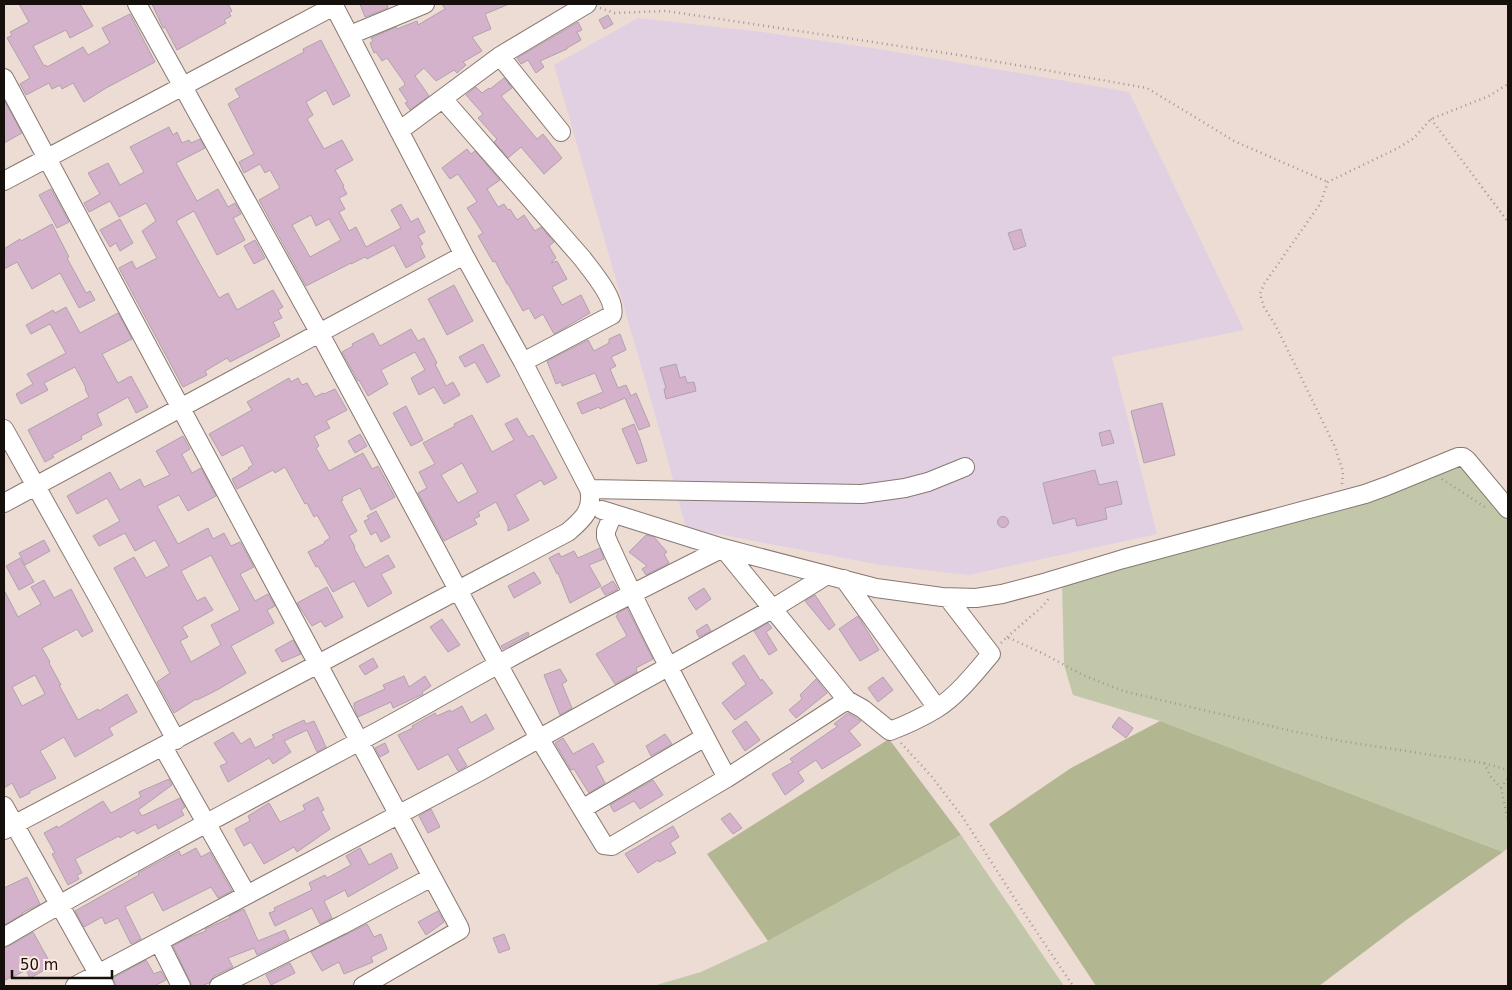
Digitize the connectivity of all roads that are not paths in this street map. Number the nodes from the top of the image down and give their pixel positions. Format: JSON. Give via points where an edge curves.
{"nodes":[{"id":1,"x":137,"y":4,"type":"edge"},
{"id":2,"x":425,"y":4,"type":"edge"},
{"id":3,"x":587,"y":4,"type":"edge"},
{"id":4,"x":334,"y":5,"type":"edge"},
{"id":5,"x":350,"y":36,"type":"junction"},
{"id":6,"x":500,"y":56,"type":"junction"},
{"id":7,"x":4,"y":78,"type":"edge"},
{"id":8,"x":182,"y":86,"type":"junction"},
{"id":9,"x":443,"y":99,"type":"junction"},
{"id":10,"x":399,"y":132,"type":"junction"},
{"id":11,"x":561,"y":132,"type":"dead end"},
{"id":12,"x":48,"y":158,"type":"junction"},
{"id":13,"x":4,"y":181,"type":"edge"},
{"id":14,"x":464,"y":256,"type":"junction"},
{"id":15,"x":319,"y":332,"type":"junction"},
{"id":16,"x":523,"y":362,"type":"junction"},
{"id":17,"x":180,"y":407,"type":"junction"},
{"id":18,"x":4,"y":429,"type":"edge"},
{"id":19,"x":965,"y":467,"type":"dead end"},
{"id":20,"x":35,"y":486,"type":"junction"},
{"id":21,"x":590,"y":498,"type":"junction"},
{"id":22,"x":4,"y":502,"type":"edge"},
{"id":23,"x":1508,"y":509,"type":"edge"},
{"id":24,"x":613,"y":514,"type":"junction"},
{"id":25,"x":723,"y":548,"type":"junction"},
{"id":26,"x":836,"y":577,"type":"junction"},
{"id":27,"x":459,"y":590,"type":"junction"},
{"id":28,"x":631,"y":594,"type":"junction"},
{"id":29,"x":948,"y":598,"type":"junction"},
{"id":30,"x":772,"y":609,"type":"junction"},
{"id":31,"x":318,"y":664,"type":"junction"},
{"id":32,"x":498,"y":664,"type":"junction"},
{"id":33,"x":668,"y":668,"type":"junction"},
{"id":34,"x":847,"y":700,"type":"junction"},
{"id":35,"x":937,"y":708,"type":"junction"},
{"id":36,"x":705,"y":737,"type":"junction"},
{"id":37,"x":539,"y":738,"type":"junction"},
{"id":38,"x":360,"y":741,"type":"junction"},
{"id":39,"x":169,"y":743,"type":"junction"},
{"id":40,"x":727,"y":778,"type":"junction"},
{"id":41,"x":4,"y":806,"type":"edge"},
{"id":42,"x":582,"y":809,"type":"junction"},
{"id":43,"x":399,"y":815,"type":"junction"},
{"id":44,"x":206,"y":823,"type":"junction"},
{"id":45,"x":9,"y":827,"type":"edge"},
{"id":46,"x":432,"y":877,"type":"junction"},
{"id":47,"x":247,"y":895,"type":"junction"},
{"id":48,"x":59,"y":904,"type":"junction"},
{"id":49,"x":4,"y":937,"type":"edge"},
{"id":50,"x":159,"y":942,"type":"junction"},
{"id":51,"x":102,"y":980,"type":"edge"},
{"id":52,"x":75,"y":986,"type":"edge"},
{"id":53,"x":181,"y":986,"type":"edge"},
{"id":54,"x":219,"y":986,"type":"edge"},
{"id":55,"x":363,"y":986,"type":"edge"}],
"edges":[{"from":1,"to":8,"type":"street"},
{"from":2,"to":5,"type":"street"},
{"from":3,"to":6,"type":"street"},
{"from":4,"to":5,"type":"street"},
{"from":4,"to":8,"type":"street"},
{"from":5,"to":10,"type":"street"},
{"from":6,"to":9,"type":"street"},
{"from":6,"to":11,"type":"street"},
{"from":7,"to":12,"type":"street"},
{"from":8,"to":12,"type":"street"},
{"from":8,"to":15,"type":"street"},
{"from":9,"to":10,"type":"street"},
{"from":9,"to":16,"type":"street","via":[[582,258],[613,306],[612,315]]},
{"from":10,"to":14,"type":"street"},
{"from":12,"to":13,"type":"street"},
{"from":12,"to":17,"type":"street"},
{"from":14,"to":15,"type":"street"},
{"from":14,"to":16,"type":"street"},
{"from":15,"to":17,"type":"street"},
{"from":15,"to":27,"type":"street"},
{"from":16,"to":21,"type":"street"},
{"from":17,"to":20,"type":"street"},
{"from":17,"to":31,"type":"street"},
{"from":18,"to":20,"type":"street"},
{"from":19,"to":21,"type":"street","via":[[928,482],[862,494]]},
{"from":20,"to":22,"type":"street"},
{"from":20,"to":39,"type":"street","via":[[105,610]]},
{"from":21,"to":24,"type":"street"},
{"from":21,"to":27,"type":"street","via":[[582,520],[568,532]]},
{"from":23,"to":29,"type":"street","via":[[1463,457],[1374,491],[1067,577],[990,596]]},
{"from":24,"to":25,"type":"street"},
{"from":24,"to":28,"type":"street","via":[[606,537]]},
{"from":25,"to":26,"type":"street"},
{"from":25,"to":28,"type":"street"},
{"from":25,"to":30,"type":"street"},
{"from":26,"to":29,"type":"street","via":[[890,591]]},
{"from":26,"to":30,"type":"street"},
{"from":26,"to":35,"type":"street"},
{"from":27,"to":31,"type":"street"},
{"from":27,"to":32,"type":"street"},
{"from":28,"to":32,"type":"street"},
{"from":28,"to":33,"type":"street"},
{"from":29,"to":35,"type":"street","via":[[991,654]]},
{"from":30,"to":33,"type":"street"},
{"from":30,"to":34,"type":"street"},
{"from":31,"to":38,"type":"street"},
{"from":31,"to":39,"type":"street"},
{"from":32,"to":37,"type":"street"},
{"from":32,"to":38,"type":"street"},
{"from":33,"to":36,"type":"street"},
{"from":33,"to":37,"type":"street"},
{"from":34,"to":35,"type":"street","via":[[890,731]]},
{"from":34,"to":40,"type":"street"},
{"from":36,"to":40,"type":"street"},
{"from":36,"to":42,"type":"street"},
{"from":37,"to":42,"type":"street"},
{"from":37,"to":43,"type":"street"},
{"from":38,"to":43,"type":"street"},
{"from":38,"to":44,"type":"street"},
{"from":39,"to":44,"type":"street"},
{"from":39,"to":45,"type":"street"},
{"from":40,"to":42,"type":"street","via":[[612,846],[604,845]]},
{"from":41,"to":45,"type":"street"},
{"from":43,"to":46,"type":"street"},
{"from":43,"to":47,"type":"street"},
{"from":44,"to":47,"type":"street"},
{"from":44,"to":48,"type":"street"},
{"from":45,"to":48,"type":"street"},
{"from":46,"to":54,"type":"street"},
{"from":46,"to":55,"type":"street","via":[[460,930]]},
{"from":47,"to":50,"type":"street"},
{"from":48,"to":49,"type":"street"},
{"from":48,"to":51,"type":"street"},
{"from":50,"to":51,"type":"street"},
{"from":50,"to":53,"type":"street"},
{"from":51,"to":52,"type":"street"}]}
